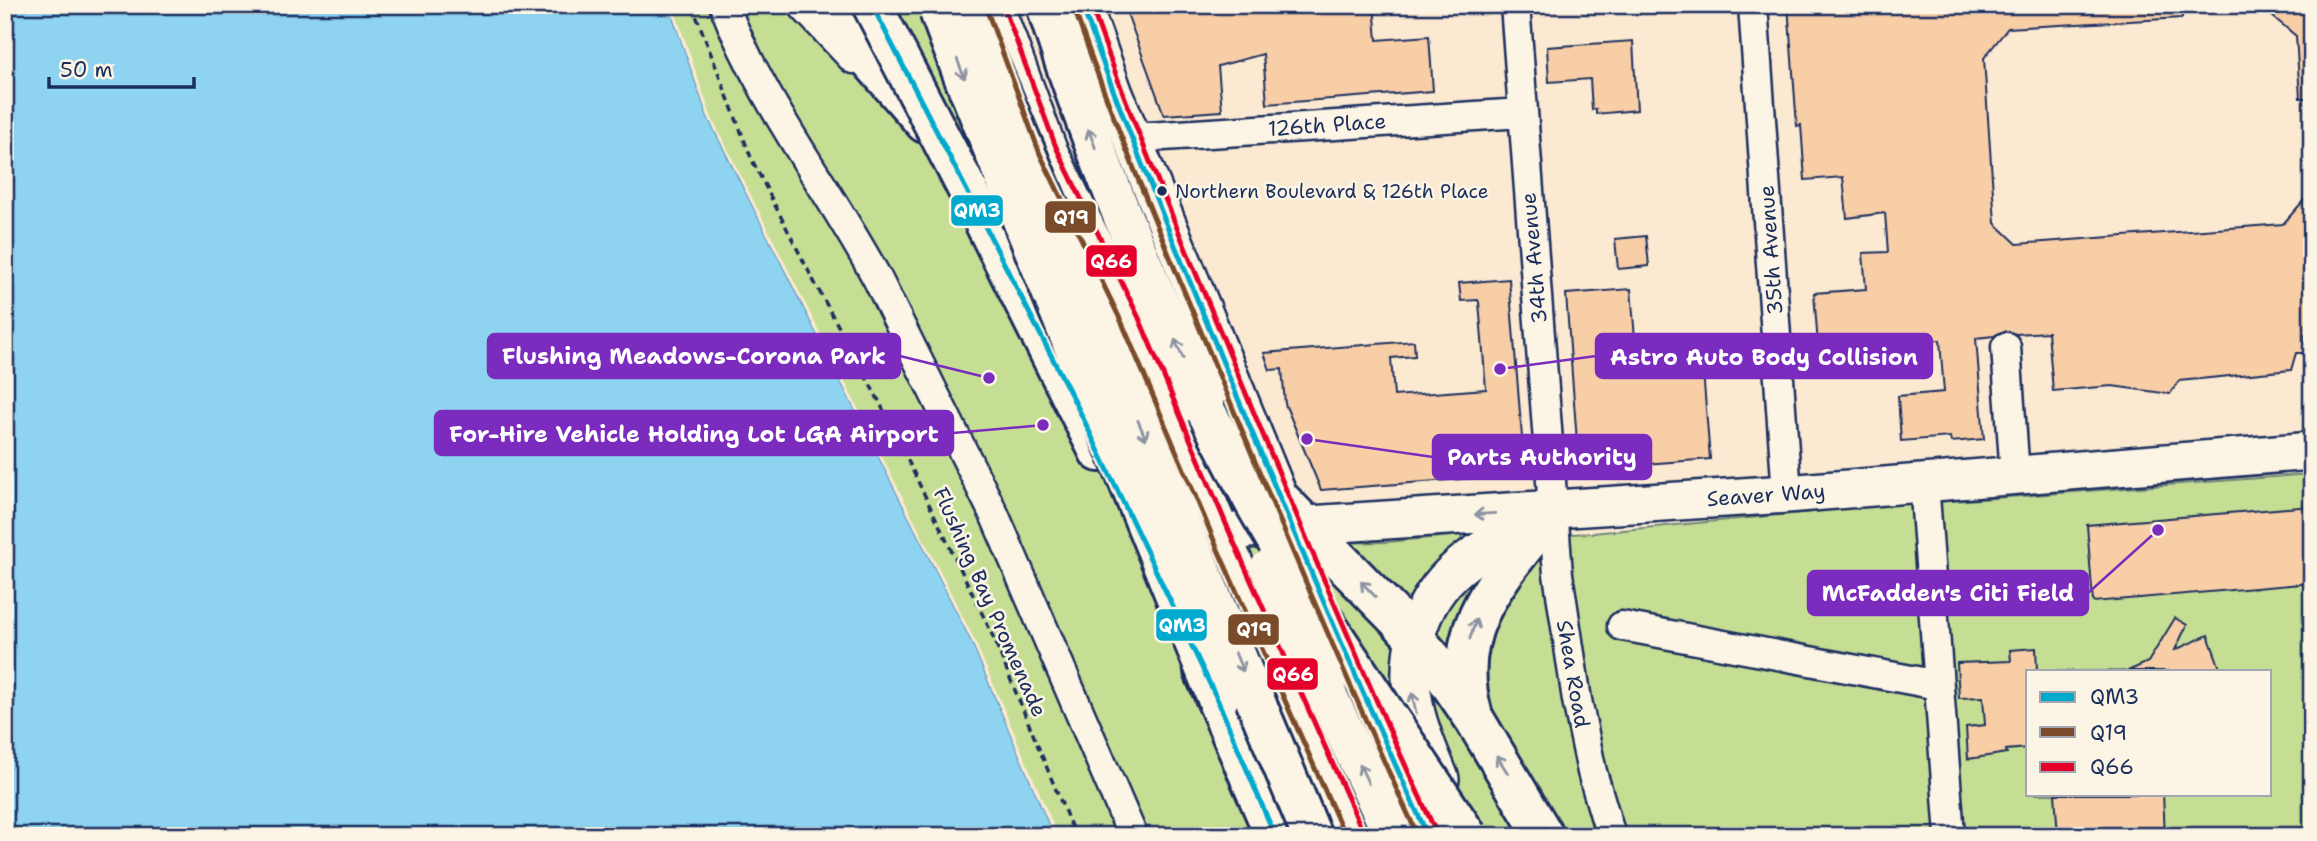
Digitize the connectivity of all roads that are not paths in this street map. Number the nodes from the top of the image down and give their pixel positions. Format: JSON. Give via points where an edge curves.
{"nodes":[{"id":1,"x":724,"y":5,"type":"edge"},
{"id":2,"x":802,"y":5,"type":"edge"},
{"id":3,"x":830,"y":5,"type":"edge"},
{"id":4,"x":872,"y":5,"type":"edge"},
{"id":5,"x":937,"y":5,"type":"edge"},
{"id":6,"x":964,"y":5,"type":"edge"},
{"id":7,"x":994,"y":5,"type":"edge"},
{"id":8,"x":1046,"y":5,"type":"edge"},
{"id":9,"x":1082,"y":5,"type":"edge"},
{"id":10,"x":1515,"y":5,"type":"edge"},
{"id":11,"x":1753,"y":5,"type":"edge"},
{"id":12,"x":1522,"y":113,"type":"junction"},
{"id":13,"x":930,"y":128,"type":"junction"},
{"id":14,"x":1132,"y":138,"type":"junction"},
{"id":15,"x":2006,"y":347,"type":"dead end"},
{"id":16,"x":1206,"y":411,"type":"junction"},
{"id":17,"x":1182,"y":442,"type":"junction"},
{"id":18,"x":2312,"y":451,"type":"edge"},
{"id":19,"x":2015,"y":476,"type":"junction"},
{"id":20,"x":1924,"y":482,"type":"junction"},
{"id":21,"x":1787,"y":494,"type":"junction"},
{"id":22,"x":1553,"y":510,"type":"junction"},
{"id":23,"x":1291,"y":516,"type":"junction"},
{"id":24,"x":1224,"y":541,"type":"junction"},
{"id":25,"x":1622,"y":626,"type":"dead end"},
{"id":26,"x":1415,"y":638,"type":"junction"},
{"id":27,"x":1938,"y":685,"type":"junction"},
{"id":28,"x":1218,"y":701,"type":"junction"},
{"id":29,"x":1475,"y":720,"type":"junction"},
{"id":30,"x":1536,"y":822,"type":"edge"},
{"id":31,"x":1350,"y":829,"type":"edge"},
{"id":32,"x":1605,"y":829,"type":"edge"},
{"id":33,"x":1133,"y":836,"type":"edge"},
{"id":34,"x":1275,"y":836,"type":"edge"},
{"id":35,"x":1312,"y":836,"type":"edge"},
{"id":36,"x":1393,"y":836,"type":"edge"},
{"id":37,"x":1428,"y":836,"type":"edge"},
{"id":38,"x":1465,"y":836,"type":"edge"},
{"id":39,"x":1950,"y":836,"type":"edge"}],
"edges":[{"from":1,"to":33,"type":"street","via":[[755,76],[857,240],[994,514]]},
{"from":2,"to":13,"type":"street","via":[[844,51]]},
{"from":3,"to":13,"type":"highway"},
{"from":4,"to":28,"type":"highway","bridge":true,"via":[[1081,414]]},
{"from":5,"to":28,"type":"highway","one_way":true,"bridge":true},
{"from":6,"to":35,"type":"highway","one_way":true,"bridge":true},
{"from":7,"to":17,"type":"main road","via":[[1053,161],[1131,321]]},
{"from":16,"to":8,"type":"highway","one_way":true,"via":[[1110,186]]},
{"from":9,"to":14,"type":"main road"},
{"from":10,"to":12,"type":"street","name":"34th Avenue"},
{"from":11,"to":21,"type":"street","name":"35th Avenue"},
{"from":12,"to":14,"type":"street","name":"126th Place"},
{"from":12,"to":22,"type":"street","name":"34th Avenue"},
{"from":13,"to":17,"type":"street","via":[[1099,314],[1132,358]]},
{"from":14,"to":23,"type":"main road"},
{"from":15,"to":19,"type":"street"},
{"from":36,"to":16,"type":"highway","one_way":true,"bridge":true,"via":[[1276,586]]},
{"from":16,"to":38,"type":"highway","bridge":true,"via":[[1316,609]]},
{"from":17,"to":24,"type":"main road"},
{"from":18,"to":19,"type":"main road","name":"Seaver Way"},
{"from":19,"to":20,"type":"main road","name":"Seaver Way"},
{"from":20,"to":21,"type":"main road","name":"Seaver Way"},
{"from":20,"to":27,"type":"street"},
{"from":21,"to":22,"type":"main road","name":"Seaver Way"},
{"from":22,"to":23,"type":"main road","name":"Seaver Way","one_way":true},
{"from":22,"to":26,"type":"main road","via":[[1457,568],[1427,606]]},
{"from":29,"to":22,"type":"highway","one_way":true,"via":[[1466,664],[1473,626],[1494,586]]},
{"from":22,"to":32,"type":"street","name":"Shea Road","via":[[1570,664]]},
{"from":23,"to":24,"type":"main road","name":"Seaver Way","via":[[1241,530]]},
{"from":26,"to":23,"type":"highway","one_way":true},
{"from":23,"to":37,"type":"main road","via":[[1371,715]]},
{"from":24,"to":31,"type":"main road"},
{"from":25,"to":27,"type":"street"},
{"from":26,"to":29,"type":"highway"},
{"from":38,"to":26,"type":"main road","one_way":true,"via":[[1414,708],[1410,674]]},
{"from":27,"to":39,"type":"street"},
{"from":28,"to":34,"type":"highway"},
{"from":30,"to":29,"type":"highway","one_way":true}]}
